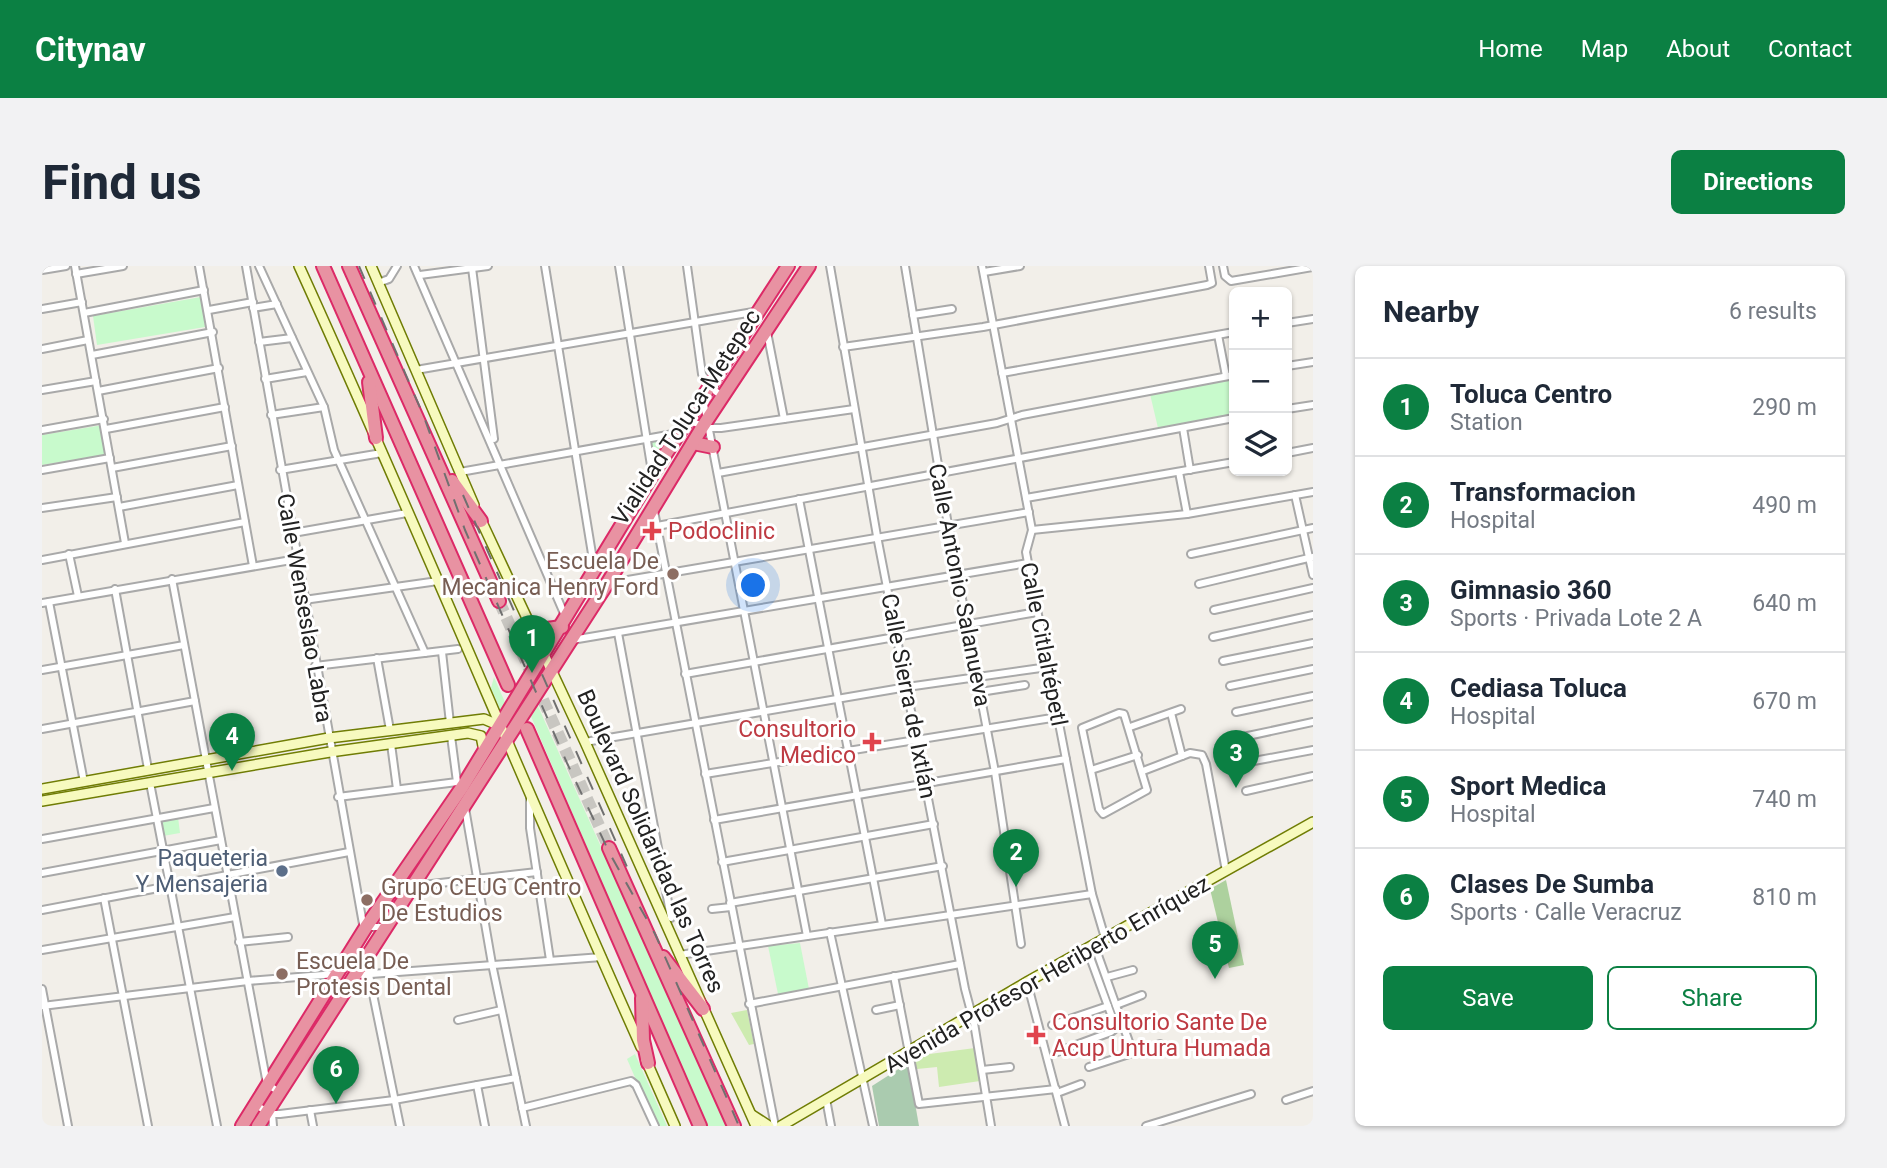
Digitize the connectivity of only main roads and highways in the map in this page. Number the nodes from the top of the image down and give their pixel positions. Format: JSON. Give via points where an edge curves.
{"nodes":[{"id":1,"x":299,"y":266,"type":"edge"},
{"id":2,"x":323,"y":266,"type":"edge"},
{"id":3,"x":349,"y":266,"type":"edge"},
{"id":4,"x":370,"y":266,"type":"edge"},
{"id":5,"x":788,"y":266,"type":"edge"},
{"id":6,"x":810,"y":266,"type":"edge"},
{"id":7,"x":770,"y":349,"type":"road end"},
{"id":8,"x":754,"y":352,"type":"junction"},
{"id":9,"x":367,"y":368,"type":"junction"},
{"id":10,"x":376,"y":438,"type":"junction"},
{"id":11,"x":693,"y":443,"type":"junction"},
{"id":12,"x":713,"y":447,"type":"road end"},
{"id":13,"x":436,"y":456,"type":"junction"},
{"id":14,"x":481,"y":521,"type":"junction"},
{"id":15,"x":499,"y":601,"type":"tunnel mouth"},
{"id":16,"x":564,"y":623,"type":"junction"},
{"id":17,"x":531,"y":631,"type":"junction"},
{"id":18,"x":543,"y":659,"type":"junction"},
{"id":19,"x":550,"y":671,"type":"junction"},
{"id":20,"x":508,"y":684,"type":"dead end"},
{"id":21,"x":498,"y":725,"type":"junction"},
{"id":22,"x":527,"y":729,"type":"dead end"},
{"id":23,"x":506,"y":741,"type":"junction"},
{"id":24,"x":484,"y":751,"type":"junction"},
{"id":25,"x":42,"y":789,"type":"edge"},
{"id":26,"x":42,"y":800,"type":"edge"},
{"id":27,"x":1313,"y":822,"type":"edge"},
{"id":28,"x":609,"y":848,"type":"tunnel mouth"},
{"id":29,"x":646,"y":932,"type":"junction"},
{"id":30,"x":638,"y":981,"type":"junction"},
{"id":31,"x":703,"y":1009,"type":"junction"},
{"id":32,"x":648,"y":1063,"type":"junction"},
{"id":33,"x":265,"y":1110,"type":"junction"},
{"id":34,"x":750,"y":1114,"type":"junction"},
{"id":35,"x":242,"y":1126,"type":"edge"},
{"id":36,"x":258,"y":1126,"type":"edge"},
{"id":37,"x":675,"y":1126,"type":"edge"},
{"id":38,"x":700,"y":1126,"type":"edge"},
{"id":39,"x":734,"y":1126,"type":"edge"},
{"id":40,"x":753,"y":1126,"type":"edge"},
{"id":41,"x":769,"y":1126,"type":"edge"},
{"id":42,"x":780,"y":1126,"type":"edge"}],
"edges":[{"from":1,"to":10,"type":"main road"},
{"from":2,"to":9,"type":"highway"},
{"from":3,"to":13,"type":"highway"},
{"from":4,"to":14,"type":"main road","name":"Boulevard Solidaridad las Torres"},
{"from":5,"to":16,"type":"highway","name":"Vialidad Toluca-Metepec","via":[[652,475]]},
{"from":6,"to":8,"type":"highway","name":"Vialidad Toluca-Metepec"},
{"from":7,"to":8,"type":"highway"},
{"from":8,"to":11,"type":"highway","name":"Vialidad Toluca-Metepec"},
{"from":9,"to":10,"type":"highway"},
{"from":9,"to":20,"type":"highway"},
{"from":10,"to":21,"type":"main road"},
{"from":11,"to":12,"type":"highway"},
{"from":11,"to":19,"type":"highway","name":"Vialidad Toluca-Metepec"},
{"from":13,"to":14,"type":"highway"},
{"from":13,"to":15,"type":"highway"},
{"from":14,"to":17,"type":"main road","name":"Boulevard Solidaridad las Torres"},
{"from":16,"to":17,"type":"highway"},
{"from":16,"to":18,"type":"highway","name":"Vialidad Toluca-Metepec"},
{"from":17,"to":18,"type":"main road","name":"Boulevard Solidaridad las Torres"},
{"from":18,"to":19,"type":"main road","name":"Boulevard Solidaridad las Torres"},
{"from":18,"to":21,"type":"highway","name":"Vialidad Toluca-Metepec"},
{"from":19,"to":23,"type":"highway","name":"Vialidad Toluca-Metepec"},
{"from":19,"to":31,"type":"main road","name":"Boulevard Solidaridad las Torres"},
{"from":21,"to":23,"type":"main road"},
{"from":21,"to":24,"type":"highway","name":"Vialidad Toluca-Metepec"},
{"from":21,"to":25,"type":"main road","via":[[484,719],[329,738]]},
{"from":22,"to":30,"type":"highway"},
{"from":23,"to":32,"type":"main road"},
{"from":23,"to":33,"type":"highway","name":"Vialidad Toluca-Metepec","via":[[366,960],[363,975]]},
{"from":24,"to":26,"type":"main road","via":[[478,734],[451,736]]},
{"from":24,"to":33,"type":"highway","name":"Vialidad Toluca-Metepec","via":[[267,1084]]},
{"from":27,"to":42,"type":"main road","name":"Avenida Profesor Heriberto Enríquez"},
{"from":28,"to":29,"type":"highway","name":"Boulevard Solidaridad las Torres"},
{"from":29,"to":31,"type":"highway"},
{"from":29,"to":39,"type":"highway","name":"Boulevard Solidaridad las Torres"},
{"from":30,"to":32,"type":"highway"},
{"from":30,"to":38,"type":"highway"},
{"from":31,"to":34,"type":"main road","name":"Boulevard Solidaridad las Torres"},
{"from":32,"to":37,"type":"main road"},
{"from":33,"to":35,"type":"highway"},
{"from":33,"to":36,"type":"highway"},
{"from":34,"to":40,"type":"main road"},
{"from":34,"to":41,"type":"main road"}]}
